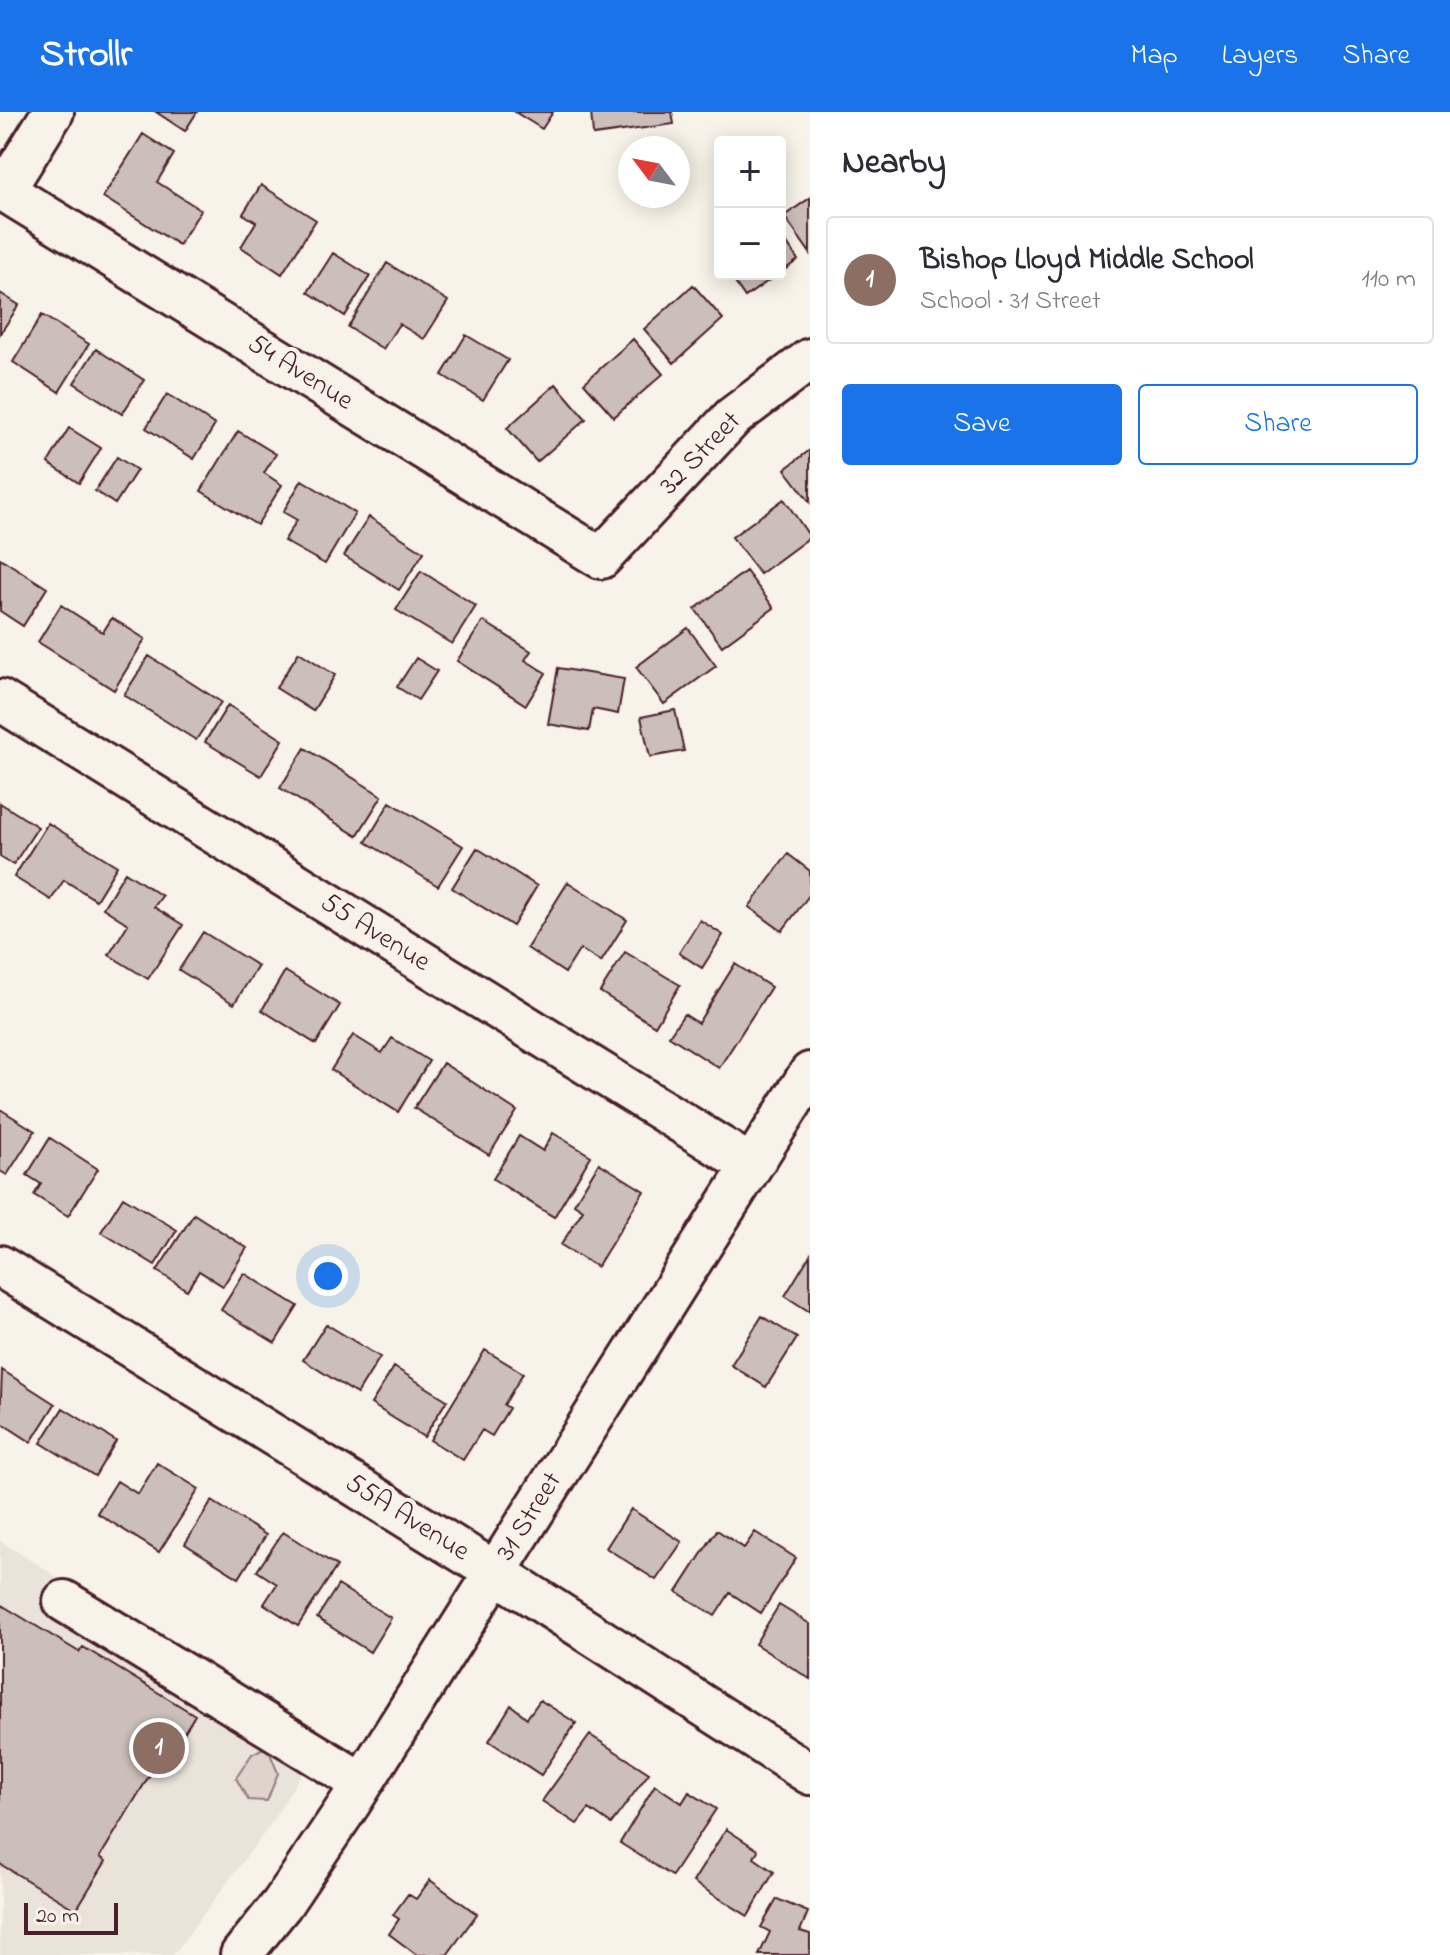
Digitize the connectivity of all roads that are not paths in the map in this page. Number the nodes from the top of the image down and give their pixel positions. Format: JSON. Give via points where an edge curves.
{"nodes":[{"id":1,"x":53,"y":112,"type":"edge"},
{"id":2,"x":2,"y":189,"type":"edge"},
{"id":3,"x":810,"y":359,"type":"edge"},
{"id":4,"x":601,"y":558,"type":"joint"},
{"id":5,"x":0,"y":700,"type":"edge"},
{"id":6,"x":810,"y":1073,"type":"edge"},
{"id":7,"x":750,"y":1165,"type":"junction"},
{"id":8,"x":0,"y":1266,"type":"edge"},
{"id":9,"x":495,"y":1572,"type":"junction"},
{"id":10,"x":64,"y":1601,"type":"dead end"},
{"id":11,"x":810,"y":1774,"type":"edge"},
{"id":12,"x":362,"y":1783,"type":"junction"},
{"id":13,"x":241,"y":1955,"type":"edge"}],
"edges":[{"from":1,"to":2,"type":"street"},
{"from":2,"to":4,"type":"street","name":"54 Avenue"},
{"from":3,"to":4,"type":"street","name":"32 Street","via":[[733,417]]},
{"from":5,"to":7,"type":"street","name":"55 Avenue"},
{"from":6,"to":7,"type":"street","name":"31 Street"},
{"from":7,"to":9,"type":"street","name":"31 Street"},
{"from":8,"to":9,"type":"street","name":"55A Avenue"},
{"from":9,"to":11,"type":"street","name":"55A Avenue"},
{"from":9,"to":12,"type":"street","name":"31 Street"},
{"from":10,"to":12,"type":"street"},
{"from":12,"to":13,"type":"street","name":"31 Street","via":[[282,1904]]}]}
